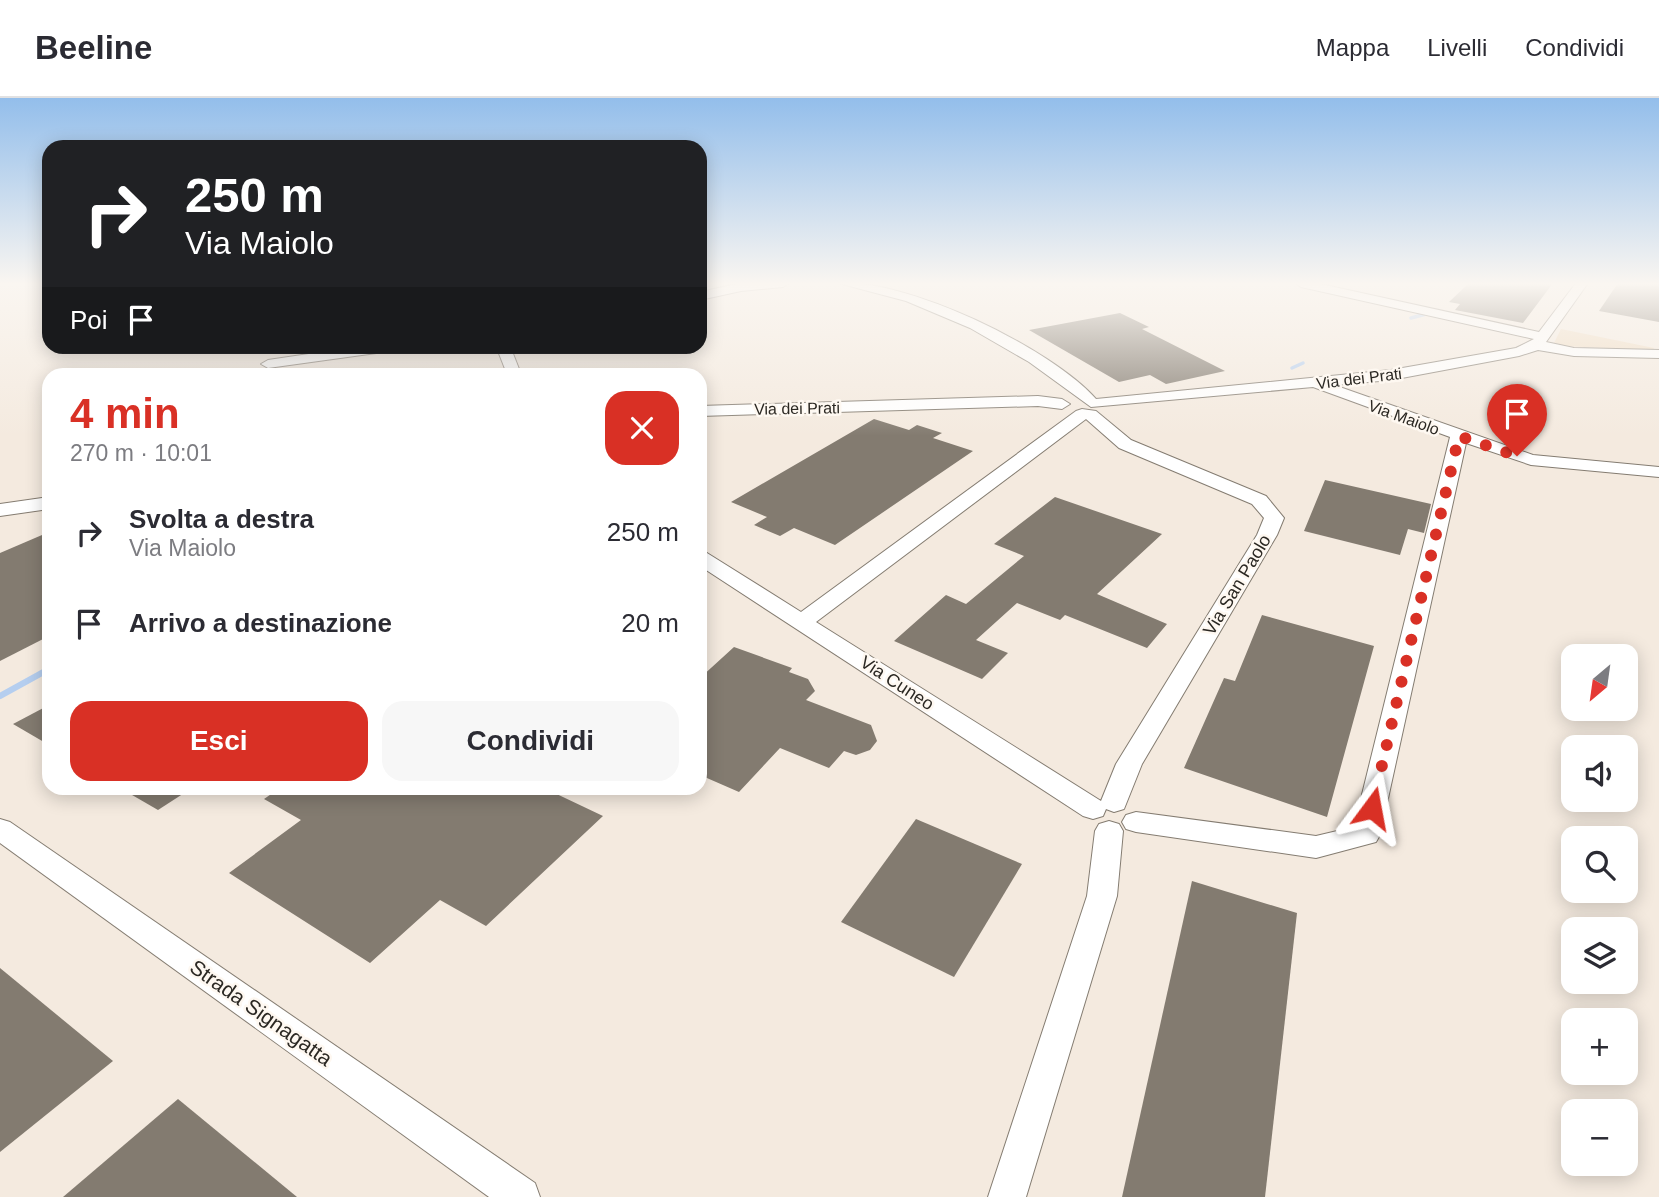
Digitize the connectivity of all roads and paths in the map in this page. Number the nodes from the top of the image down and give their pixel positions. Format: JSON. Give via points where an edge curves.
{"nodes":[{"id":1,"x":992,"y":334,"type":"edge"},
{"id":2,"x":1512,"y":334,"type":"edge"},
{"id":3,"x":1545,"y":334,"type":"edge"},
{"id":4,"x":1540,"y":341,"type":"junction"},
{"id":5,"x":340,"y":354,"type":"edge"},
{"id":6,"x":1659,"y":354,"type":"edge"},
{"id":7,"x":268,"y":364,"type":"dead end"},
{"id":8,"x":1043,"y":367,"type":"junction"},
{"id":9,"x":1315,"y":383,"type":"junction"},
{"id":10,"x":1063,"y":403,"type":"junction"},
{"id":11,"x":1090,"y":408,"type":"junction"},
{"id":12,"x":707,"y":411,"type":"edge"},
{"id":13,"x":1459,"y":436,"type":"junction"},
{"id":14,"x":1659,"y":472,"type":"edge"},
{"id":15,"x":42,"y":504,"type":"edge"},
{"id":16,"x":0,"y":510,"type":"edge"},
{"id":17,"x":707,"y":561,"type":"edge"},
{"id":18,"x":802,"y":622,"type":"junction"},
{"id":19,"x":1113,"y":816,"type":"junction"},
{"id":20,"x":0,"y":829,"type":"edge"},
{"id":21,"x":522,"y":1197,"type":"edge"},
{"id":22,"x":1007,"y":1197,"type":"edge"}],
"edges":[{"from":1,"to":8,"type":"street"},
{"from":2,"to":4,"type":"street"},
{"from":3,"to":4,"type":"street"},
{"from":4,"to":6,"type":"street","name":"Via dei Prati","via":[[1574,352]]},
{"from":4,"to":9,"type":"street","name":"Via dei Prati","via":[[1519,352],[1391,375]]},
{"from":5,"to":7,"type":"street"},
{"from":8,"to":10,"type":"street","via":[[1054,385],[1051,397]]},
{"from":8,"to":11,"type":"street","via":[[1057,374]]},
{"from":9,"to":11,"type":"street","name":"Via dei Prati"},
{"from":9,"to":13,"type":"street","name":"Via Maiolo"},
{"from":10,"to":11,"type":"street","via":[[1065,410]]},
{"from":10,"to":12,"type":"street","name":"Via dei Prati"},
{"from":11,"to":18,"type":"street"},
{"from":11,"to":19,"type":"street","name":"Via San Paolo","via":[[1125,444],[1259,500],[1274,518],[1129,764]]},
{"from":13,"to":14,"type":"street","name":"Via Maiolo","via":[[1531,460]]},
{"from":13,"to":19,"type":"street","via":[[1366,835],[1316,847]]},
{"from":15,"to":16,"type":"street"},
{"from":17,"to":18,"type":"street","name":"Via Cuneo"},
{"from":18,"to":19,"type":"street","name":"Via Cuneo"},
{"from":19,"to":22,"type":"street","via":[[1102,896]]},
{"from":20,"to":21,"type":"street","name":"Strada Signagatta"}]}
